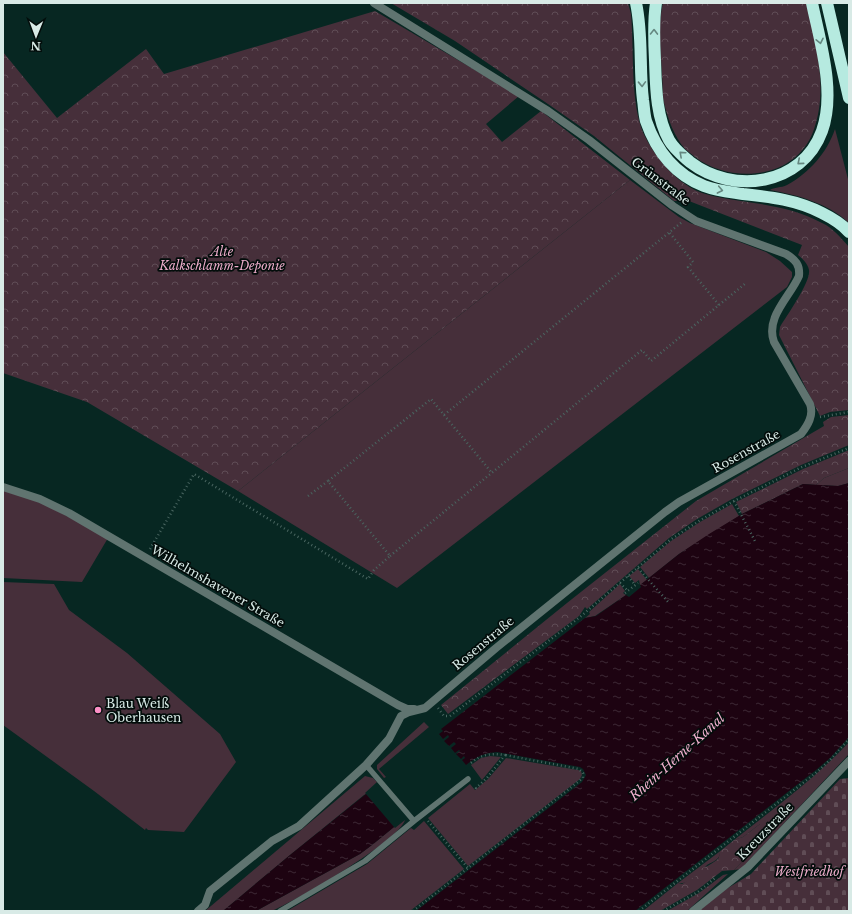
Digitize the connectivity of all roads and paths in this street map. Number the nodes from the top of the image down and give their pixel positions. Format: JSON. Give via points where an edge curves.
{"nodes":[{"id":1,"x":374,"y":3,"type":"edge"},
{"id":2,"x":636,"y":3,"type":"edge"},
{"id":3,"x":656,"y":3,"type":"edge"},
{"id":4,"x":812,"y":3,"type":"edge"},
{"id":5,"x":827,"y":3,"type":"edge"},
{"id":6,"x":849,"y":98,"type":"edge"},
{"id":7,"x":688,"y":216,"type":"junction"},
{"id":8,"x":669,"y":232,"type":"junction"},
{"id":9,"x":849,"y":232,"type":"edge"},
{"id":10,"x":746,"y":283,"type":"dead end"},
{"id":11,"x":718,"y":305,"type":"junction"},
{"id":12,"x":849,"y":412,"type":"edge"},
{"id":13,"x":444,"y":415,"type":"junction"},
{"id":14,"x":810,"y":419,"type":"junction"},
{"id":15,"x":849,"y":448,"type":"edge"},
{"id":16,"x":492,"y":473,"type":"junction"},
{"id":17,"x":328,"y":481,"type":"junction"},
{"id":18,"x":3,"y":487,"type":"edge"},
{"id":19,"x":308,"y":496,"type":"dead end"},
{"id":20,"x":734,"y":501,"type":"junction"},
{"id":21,"x":756,"y":543,"type":"dead end"},
{"id":22,"x":390,"y":556,"type":"junction"},
{"id":23,"x":145,"y":558,"type":"junction"},
{"id":24,"x":638,"y":567,"type":"junction"},
{"id":25,"x":628,"y":576,"type":"junction"},
{"id":26,"x":620,"y":583,"type":"junction"},
{"id":27,"x":669,"y":603,"type":"dead end"},
{"id":28,"x":433,"y":701,"type":"junction"},
{"id":29,"x":418,"y":709,"type":"junction"},
{"id":30,"x":849,"y":739,"type":"edge"},
{"id":31,"x":505,"y":755,"type":"junction"},
{"id":32,"x":849,"y":761,"type":"edge"},
{"id":33,"x":471,"y":763,"type":"dead end"},
{"id":34,"x":366,"y":765,"type":"junction"},
{"id":35,"x":468,"y":779,"type":"dead end"},
{"id":36,"x":478,"y":786,"type":"dead end"},
{"id":37,"x":422,"y":814,"type":"junction"},
{"id":38,"x":414,"y":821,"type":"junction"},
{"id":39,"x":468,"y":868,"type":"junction"},
{"id":40,"x":677,"y":903,"type":"dead end"},
{"id":41,"x":198,"y":911,"type":"edge"},
{"id":42,"x":280,"y":911,"type":"edge"},
{"id":43,"x":413,"y":911,"type":"edge"},
{"id":44,"x":639,"y":911,"type":"edge"},
{"id":45,"x":663,"y":911,"type":"edge"},
{"id":46,"x":693,"y":911,"type":"edge"}],
"edges":[{"from":1,"to":7,"type":"street","name":"Grünstraße","via":[[548,111]]},
{"from":2,"to":9,"type":"highway","one_way":true,"via":[[646,119],[663,155],[680,172],[704,186],[720,191],[798,203],[827,216]]},
{"from":4,"to":3,"type":"highway","one_way":true,"via":[[828,78],[822,130],[816,145],[807,156],[790,170],[763,181],[739,181],[718,177],[698,168],[679,153],[670,141],[663,127],[657,102],[654,39]]},
{"from":5,"to":6,"type":"highway"},
{"from":7,"to":8,"type":"path"},
{"from":7,"to":14,"type":"street","name":"Grünstraße","via":[[786,254],[798,265],[799,276],[774,320],[772,333],[774,342],[810,404]]},
{"from":8,"to":11,"type":"path","via":[[693,262],[688,267]]},
{"from":8,"to":13,"type":"path"},
{"from":10,"to":11,"type":"path"},
{"from":11,"to":16,"type":"path","via":[[651,361],[642,350]]},
{"from":12,"to":14,"type":"path"},
{"from":13,"to":16,"type":"path"},
{"from":13,"to":17,"type":"path","via":[[431,399]]},
{"from":14,"to":28,"type":"street","name":"Rosenstraße","via":[[801,434],[665,512]]},
{"from":15,"to":20,"type":"path","via":[[802,467]]},
{"from":16,"to":22,"type":"path"},
{"from":17,"to":19,"type":"path"},
{"from":17,"to":22,"type":"path"},
{"from":18,"to":23,"type":"street","name":"Wilhelmshavener Straße","via":[[55,505]]},
{"from":20,"to":21,"type":"path"},
{"from":20,"to":24,"type":"path","via":[[699,520]]},
{"from":22,"to":23,"type":"path","via":[[368,579],[194,474]]},
{"from":23,"to":29,"type":"street","name":"Wilhelmshavener Straße","via":[[398,706]]},
{"from":24,"to":25,"type":"path"},
{"from":24,"to":27,"type":"path"},
{"from":25,"to":26,"type":"path"},
{"from":25,"to":26,"type":"path","via":[[636,584],[626,592]]},
{"from":26,"to":28,"type":"path","via":[[580,617],[450,716],[444,716]]},
{"from":28,"to":29,"type":"street","name":"Rosenstraße","via":[[425,708]]},
{"from":29,"to":34,"type":"street","name":"Rosenstraße","via":[[401,716],[389,739]]},
{"from":30,"to":44,"type":"path","via":[[817,772]]},
{"from":31,"to":33,"type":"path","via":[[485,755]]},
{"from":31,"to":36,"type":"path"},
{"from":31,"to":39,"type":"path","via":[[579,769],[584,772],[583,778]]},
{"from":32,"to":46,"type":"street","name":"Kreuzstraße","via":[[748,867]]},
{"from":34,"to":38,"type":"lane"},
{"from":34,"to":41,"type":"street","name":"Rosenstraße","via":[[299,826],[272,841],[210,890],[205,905]]},
{"from":35,"to":37,"type":"lane"},
{"from":37,"to":38,"type":"lane"},
{"from":37,"to":39,"type":"path"},
{"from":38,"to":42,"type":"lane","via":[[365,861]]},
{"from":39,"to":43,"type":"path"},
{"from":40,"to":45,"type":"path"}]}
